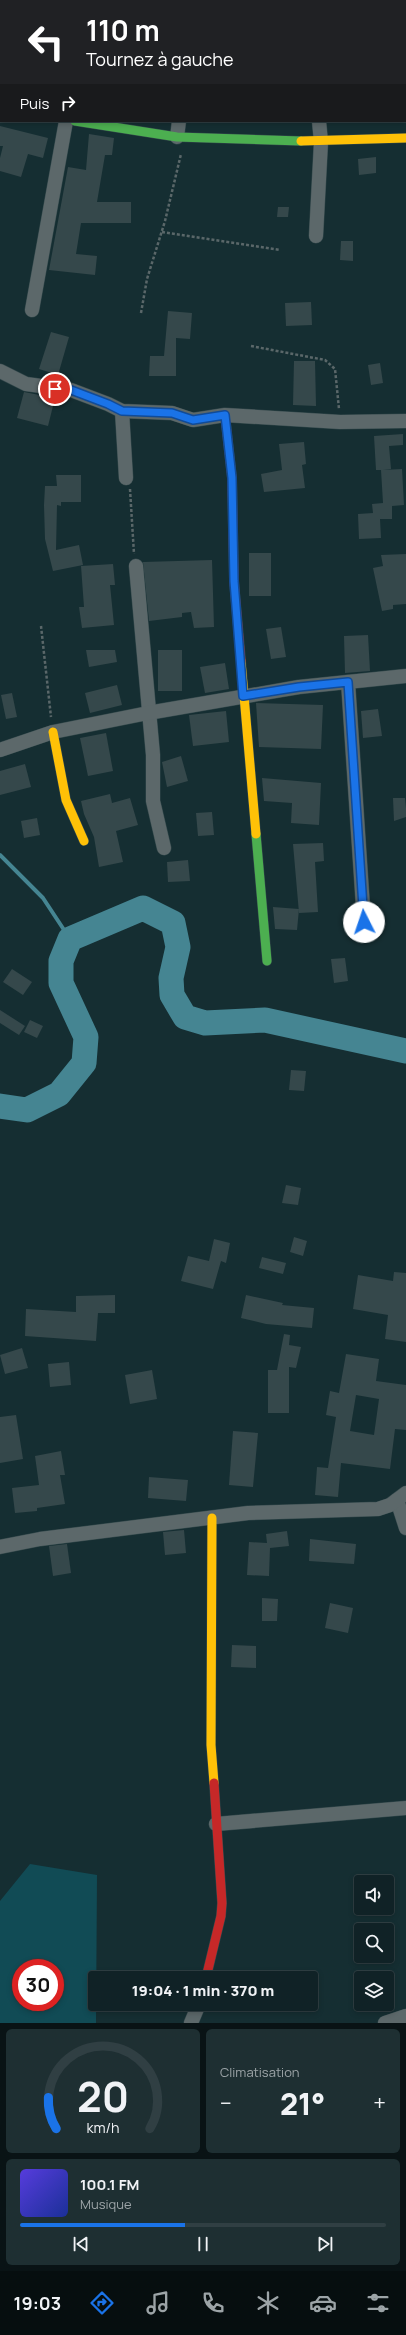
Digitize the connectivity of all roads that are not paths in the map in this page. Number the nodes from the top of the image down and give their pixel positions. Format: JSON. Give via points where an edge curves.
{"nodes":[{"id":1,"x":66,"y":122,"type":"edge"},
{"id":2,"x":82,"y":122,"type":"edge"},
{"id":3,"x":179,"y":122,"type":"edge"},
{"id":4,"x":319,"y":122,"type":"edge"},
{"id":5,"x":181,"y":137,"type":"junction"},
{"id":6,"x":406,"y":138,"type":"edge"},
{"id":7,"x":321,"y":142,"type":"junction"},
{"id":8,"x":316,"y":236,"type":"dead end"},
{"id":9,"x":32,"y":310,"type":"dead end"},
{"id":10,"x":0,"y":370,"type":"edge"},
{"id":11,"x":122,"y":411,"type":"junction"},
{"id":12,"x":225,"y":415,"type":"junction"},
{"id":13,"x":406,"y":421,"type":"edge"},
{"id":14,"x":126,"y":478,"type":"road end"},
{"id":15,"x":136,"y":566,"type":"road end"},
{"id":16,"x":406,"y":676,"type":"edge"},
{"id":17,"x":348,"y":682,"type":"junction"},
{"id":18,"x":243,"y":696,"type":"junction"},
{"id":19,"x":148,"y":713,"type":"junction"},
{"id":20,"x":53,"y":732,"type":"junction"},
{"id":21,"x":0,"y":750,"type":"edge"},
{"id":22,"x":84,"y":841,"type":"dead end"},
{"id":23,"x":164,"y":848,"type":"dead end"},
{"id":24,"x":364,"y":922,"type":"dead end"},
{"id":25,"x":268,"y":961,"type":"dead end"},
{"id":26,"x":402,"y":1496,"type":"edge"},
{"id":27,"x":212,"y":1518,"type":"junction"},
{"id":28,"x":406,"y":1528,"type":"edge"},
{"id":29,"x":0,"y":1547,"type":"edge"},
{"id":30,"x":406,"y":1808,"type":"edge"},
{"id":31,"x":216,"y":1824,"type":"junction"},
{"id":32,"x":208,"y":1971,"type":"edge"},
{"id":33,"x":196,"y":2011,"type":"edge"},
{"id":34,"x":406,"y":2016,"type":"edge"},
{"id":35,"x":191,"y":2023,"type":"edge"},
{"id":36,"x":385,"y":2023,"type":"edge"}],
"edges":[{"from":1,"to":9,"type":"street"},
{"from":2,"to":5,"type":"street"},
{"from":3,"to":5,"type":"street"},
{"from":4,"to":7,"type":"street"},
{"from":5,"to":7,"type":"street"},
{"from":6,"to":7,"type":"street"},
{"from":7,"to":8,"type":"street"},
{"from":10,"to":11,"type":"street","via":[[26,384],[71,390]]},
{"from":11,"to":12,"type":"street","via":[[172,413],[193,420]]},
{"from":11,"to":14,"type":"street"},
{"from":12,"to":13,"type":"street","via":[[340,422]]},
{"from":12,"to":18,"type":"street","via":[[232,478],[234,581]]},
{"from":15,"to":19,"type":"street"},
{"from":16,"to":17,"type":"street"},
{"from":17,"to":18,"type":"street"},
{"from":17,"to":24,"type":"street"},
{"from":18,"to":19,"type":"street"},
{"from":18,"to":25,"type":"street"},
{"from":19,"to":20,"type":"street"},
{"from":19,"to":23,"type":"street","via":[[153,755],[153,801]]},
{"from":20,"to":21,"type":"street"},
{"from":20,"to":22,"type":"street","via":[[66,800]]},
{"from":26,"to":27,"type":"street","via":[[378,1509],[248,1514]]},
{"from":26,"to":28,"type":"street"},
{"from":27,"to":29,"type":"street","via":[[40,1539]]},
{"from":27,"to":31,"type":"street","via":[[211,1745]]},
{"from":30,"to":31,"type":"street"},
{"from":31,"to":32,"type":"street","via":[[222,1916]]},
{"from":33,"to":35,"type":"street"},
{"from":34,"to":36,"type":"street"}]}
